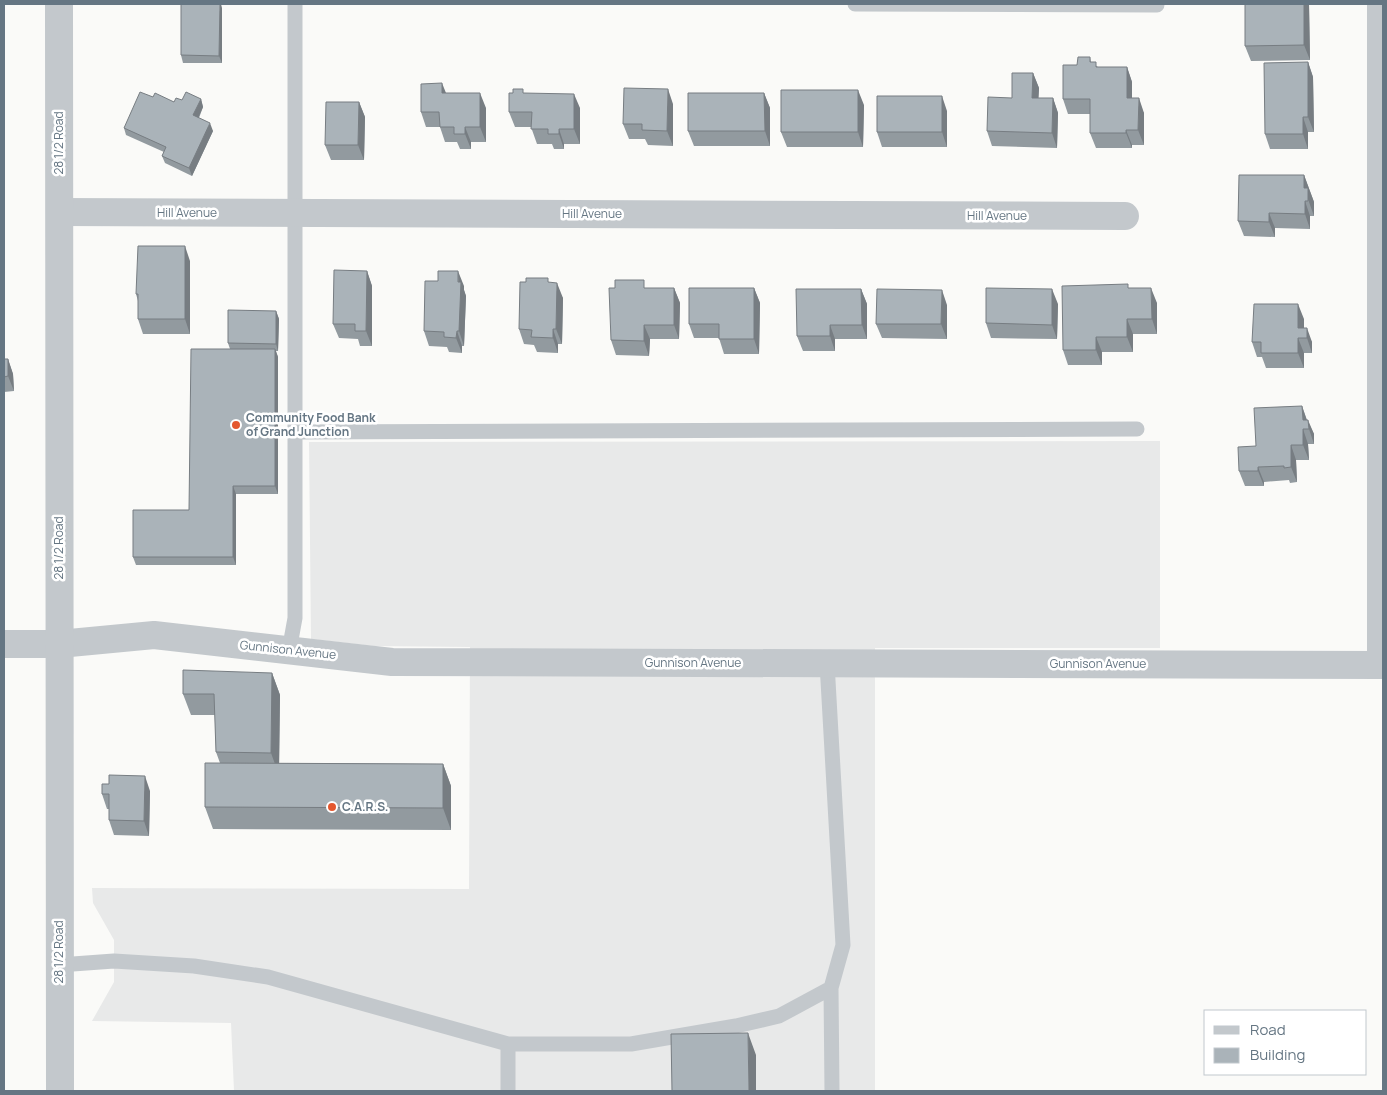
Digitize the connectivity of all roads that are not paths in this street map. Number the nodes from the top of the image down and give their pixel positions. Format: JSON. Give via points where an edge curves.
{"nodes":[{"id":1,"x":59,"y":4,"type":"edge"},
{"id":2,"x":295,"y":4,"type":"edge"},
{"id":3,"x":856,"y":4,"type":"edge"},
{"id":4,"x":1381,"y":4,"type":"edge"},
{"id":5,"x":1157,"y":5,"type":"edge"},
{"id":6,"x":60,"y":212,"type":"junction"},
{"id":7,"x":295,"y":213,"type":"junction"},
{"id":8,"x":1125,"y":216,"type":"dead end"},
{"id":9,"x":1137,"y":429,"type":"dead end"},
{"id":10,"x":295,"y":432,"type":"junction"},
{"id":11,"x":4,"y":644,"type":"edge"},
{"id":12,"x":58,"y":644,"type":"junction"},
{"id":13,"x":290,"y":651,"type":"junction"},
{"id":14,"x":826,"y":663,"type":"junction"},
{"id":15,"x":1382,"y":665,"type":"edge"},
{"id":16,"x":59,"y":965,"type":"junction"},
{"id":17,"x":831,"y":988,"type":"junction"},
{"id":18,"x":508,"y":1044,"type":"junction"},
{"id":19,"x":60,"y":1091,"type":"edge"},
{"id":20,"x":508,"y":1091,"type":"edge"},
{"id":21,"x":832,"y":1091,"type":"edge"}],
"edges":[{"from":1,"to":6,"type":"street","name":"28 1/2 Road"},
{"from":2,"to":7,"type":"lane"},
{"from":3,"to":5,"type":"lane"},
{"from":4,"to":15,"type":"street"},
{"from":6,"to":7,"type":"street","name":"Hill Avenue"},
{"from":6,"to":12,"type":"street","name":"28 1/2 Road"},
{"from":7,"to":8,"type":"street","name":"Hill Avenue"},
{"from":7,"to":10,"type":"lane"},
{"from":9,"to":10,"type":"lane"},
{"from":10,"to":13,"type":"lane","via":[[295,618]]},
{"from":11,"to":12,"type":"street","name":"Gunnison Avenue"},
{"from":12,"to":13,"type":"street","name":"Gunnison Avenue","via":[[154,635]]},
{"from":12,"to":16,"type":"street","name":"28 1/2 Road"},
{"from":13,"to":14,"type":"street","name":"Gunnison Avenue","via":[[392,662]]},
{"from":14,"to":15,"type":"street","name":"Gunnison Avenue"},
{"from":14,"to":17,"type":"lane","via":[[843,945]]},
{"from":16,"to":18,"type":"lane","via":[[132,962],[268,976]]},
{"from":16,"to":19,"type":"street","name":"28 1/2 Road"},
{"from":17,"to":18,"type":"lane","via":[[780,1016],[736,1026],[631,1044]]},
{"from":17,"to":21,"type":"lane"},
{"from":18,"to":20,"type":"lane"}]}
